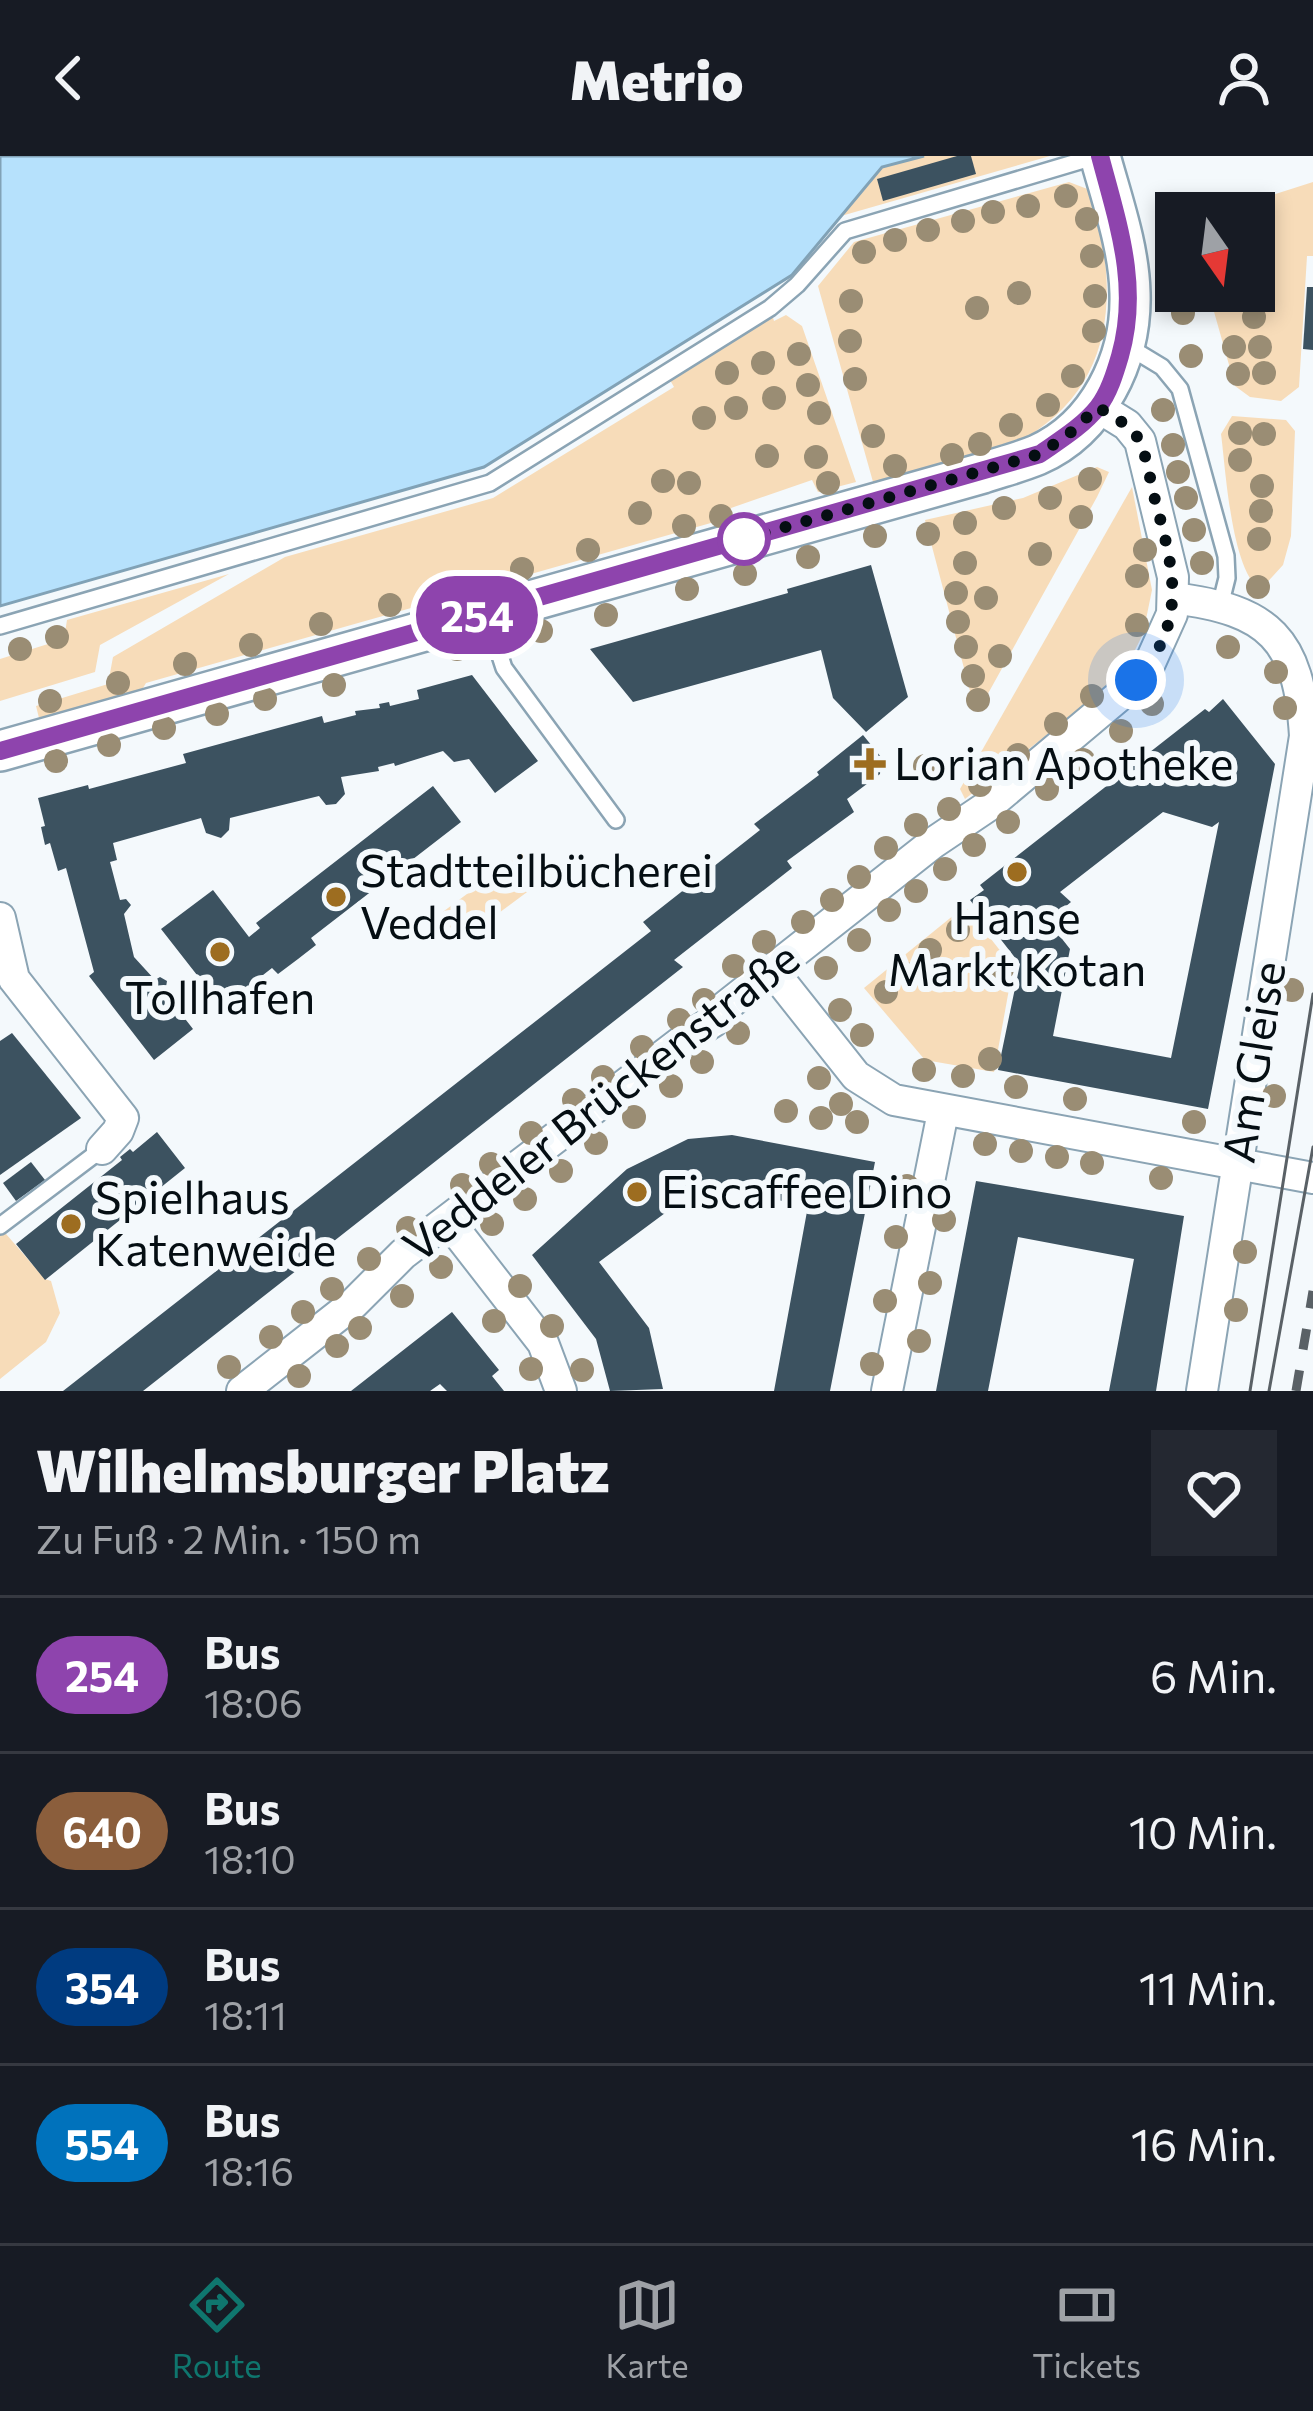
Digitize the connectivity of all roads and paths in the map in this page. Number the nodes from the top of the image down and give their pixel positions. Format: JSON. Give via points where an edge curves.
{"nodes":[{"id":1,"x":1098,"y":156,"type":"edge"},
{"id":2,"x":1123,"y":344,"type":"junction"},
{"id":3,"x":1098,"y":407,"type":"junction"},
{"id":4,"x":1173,"y":598,"type":"junction"},
{"id":5,"x":1220,"y":606,"type":"junction"},
{"id":6,"x":486,"y":613,"type":"junction"},
{"id":7,"x":0,"y":626,"type":"edge"},
{"id":8,"x":0,"y":751,"type":"edge"},
{"id":9,"x":616,"y":820,"type":"dead end"},
{"id":10,"x":0,"y":918,"type":"edge"},
{"id":11,"x":772,"y":970,"type":"junction"},
{"id":12,"x":7,"y":984,"type":"edge"},
{"id":13,"x":944,"y":1112,"type":"junction"},
{"id":14,"x":102,"y":1149,"type":"joint"},
{"id":15,"x":1238,"y":1166,"type":"junction"},
{"id":16,"x":1313,"y":1178,"type":"edge"},
{"id":17,"x":449,"y":1222,"type":"junction"},
{"id":18,"x":0,"y":1226,"type":"edge"},
{"id":19,"x":242,"y":1391,"type":"edge"},
{"id":20,"x":561,"y":1391,"type":"edge"},
{"id":21,"x":887,"y":1391,"type":"edge"},
{"id":22,"x":1202,"y":1391,"type":"edge"}],
"edges":[{"from":1,"to":2,"type":"street","via":[[1127,265]]},
{"from":1,"to":7,"type":"lane","via":[[845,231],[770,308],[490,483]]},
{"from":2,"to":3,"type":"street"},
{"from":2,"to":5,"type":"lane","via":[[1180,389],[1226,556]]},
{"from":3,"to":4,"type":"street","via":[[1140,442],[1172,563]]},
{"from":3,"to":6,"type":"street","via":[[1040,454]]},
{"from":4,"to":5,"type":"street","name":"Am Gleise"},
{"from":4,"to":11,"type":"street","name":"Veddeler Brückenstraße","via":[[1160,648],[1136,680],[968,822]]},
{"from":5,"to":15,"type":"street","name":"Am Gleise","via":[[1280,638],[1303,693],[1305,736]]},
{"from":6,"to":8,"type":"street"},
{"from":6,"to":9,"type":"lane","via":[[504,668]]},
{"from":10,"to":12,"type":"street"},
{"from":11,"to":13,"type":"street","via":[[856,1076],[894,1100]]},
{"from":11,"to":17,"type":"street","name":"Veddeler Brückenstraße"},
{"from":12,"to":14,"type":"street","via":[[120,1112],[118,1131]]},
{"from":13,"to":15,"type":"street"},
{"from":13,"to":21,"type":"street"},
{"from":14,"to":18,"type":"lane"},
{"from":15,"to":16,"type":"street"},
{"from":15,"to":22,"type":"street","name":"Am Gleise"},
{"from":17,"to":19,"type":"street","name":"Veddeler Brückenstraße"},
{"from":17,"to":20,"type":"street","via":[[543,1343]]}]}
